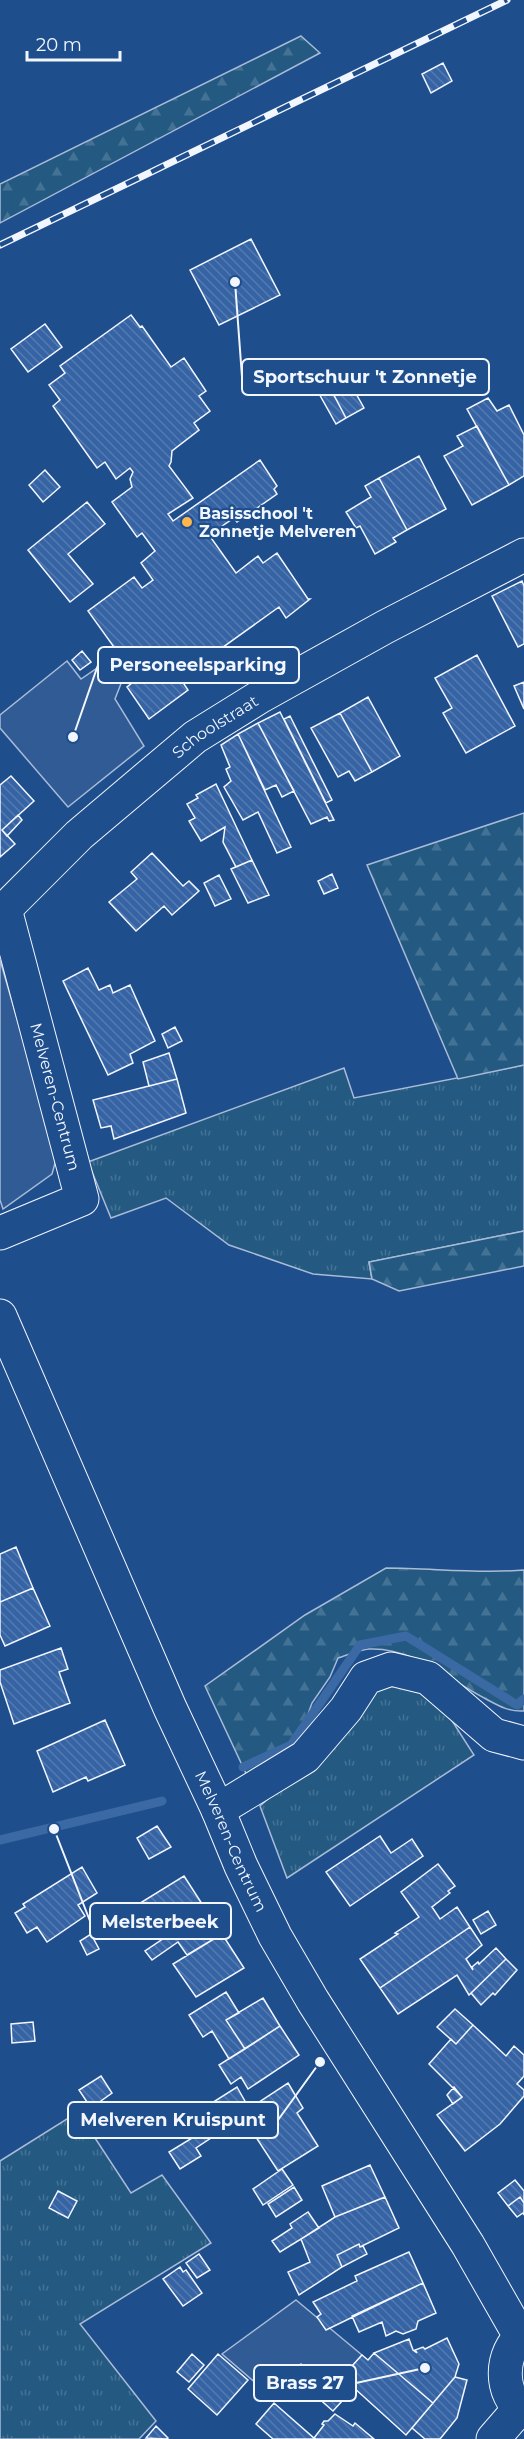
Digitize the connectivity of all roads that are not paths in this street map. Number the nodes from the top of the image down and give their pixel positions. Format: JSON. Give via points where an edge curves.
{"nodes":[{"id":1,"x":524,"y":555,"type":"edge"},
{"id":2,"x":2,"y":912,"type":"edge"},
{"id":3,"x":0,"y":1233,"type":"edge"},
{"id":4,"x":0,"y":1316,"type":"edge"},
{"id":5,"x":524,"y":1743,"type":"edge"},
{"id":6,"x":218,"y":1810,"type":"junction"},
{"id":7,"x":522,"y":2335,"type":"edge"},
{"id":8,"x":522,"y":2411,"type":"edge"},
{"id":9,"x":493,"y":2439,"type":"edge"}],
"edges":[{"from":1,"to":2,"type":"main road","name":"Schoolstraat","via":[[385,627],[195,737],[79,835]]},
{"from":2,"to":3,"type":"main road","name":"Melveren-Centrum","via":[[82,1199]]},
{"from":4,"to":6,"type":"main road","name":"Melveren-Centrum"},
{"from":5,"to":6,"type":"main road","via":[[494,1735],[428,1678],[391,1669],[366,1678],[346,1709],[305,1757]]},
{"from":6,"to":7,"type":"main road","name":"Melveren-Centrum","via":[[275,1936]]},
{"from":7,"to":8,"type":"main road","via":[[511,2349],[505,2373],[510,2396]]},
{"from":8,"to":9,"type":"main road"}]}
